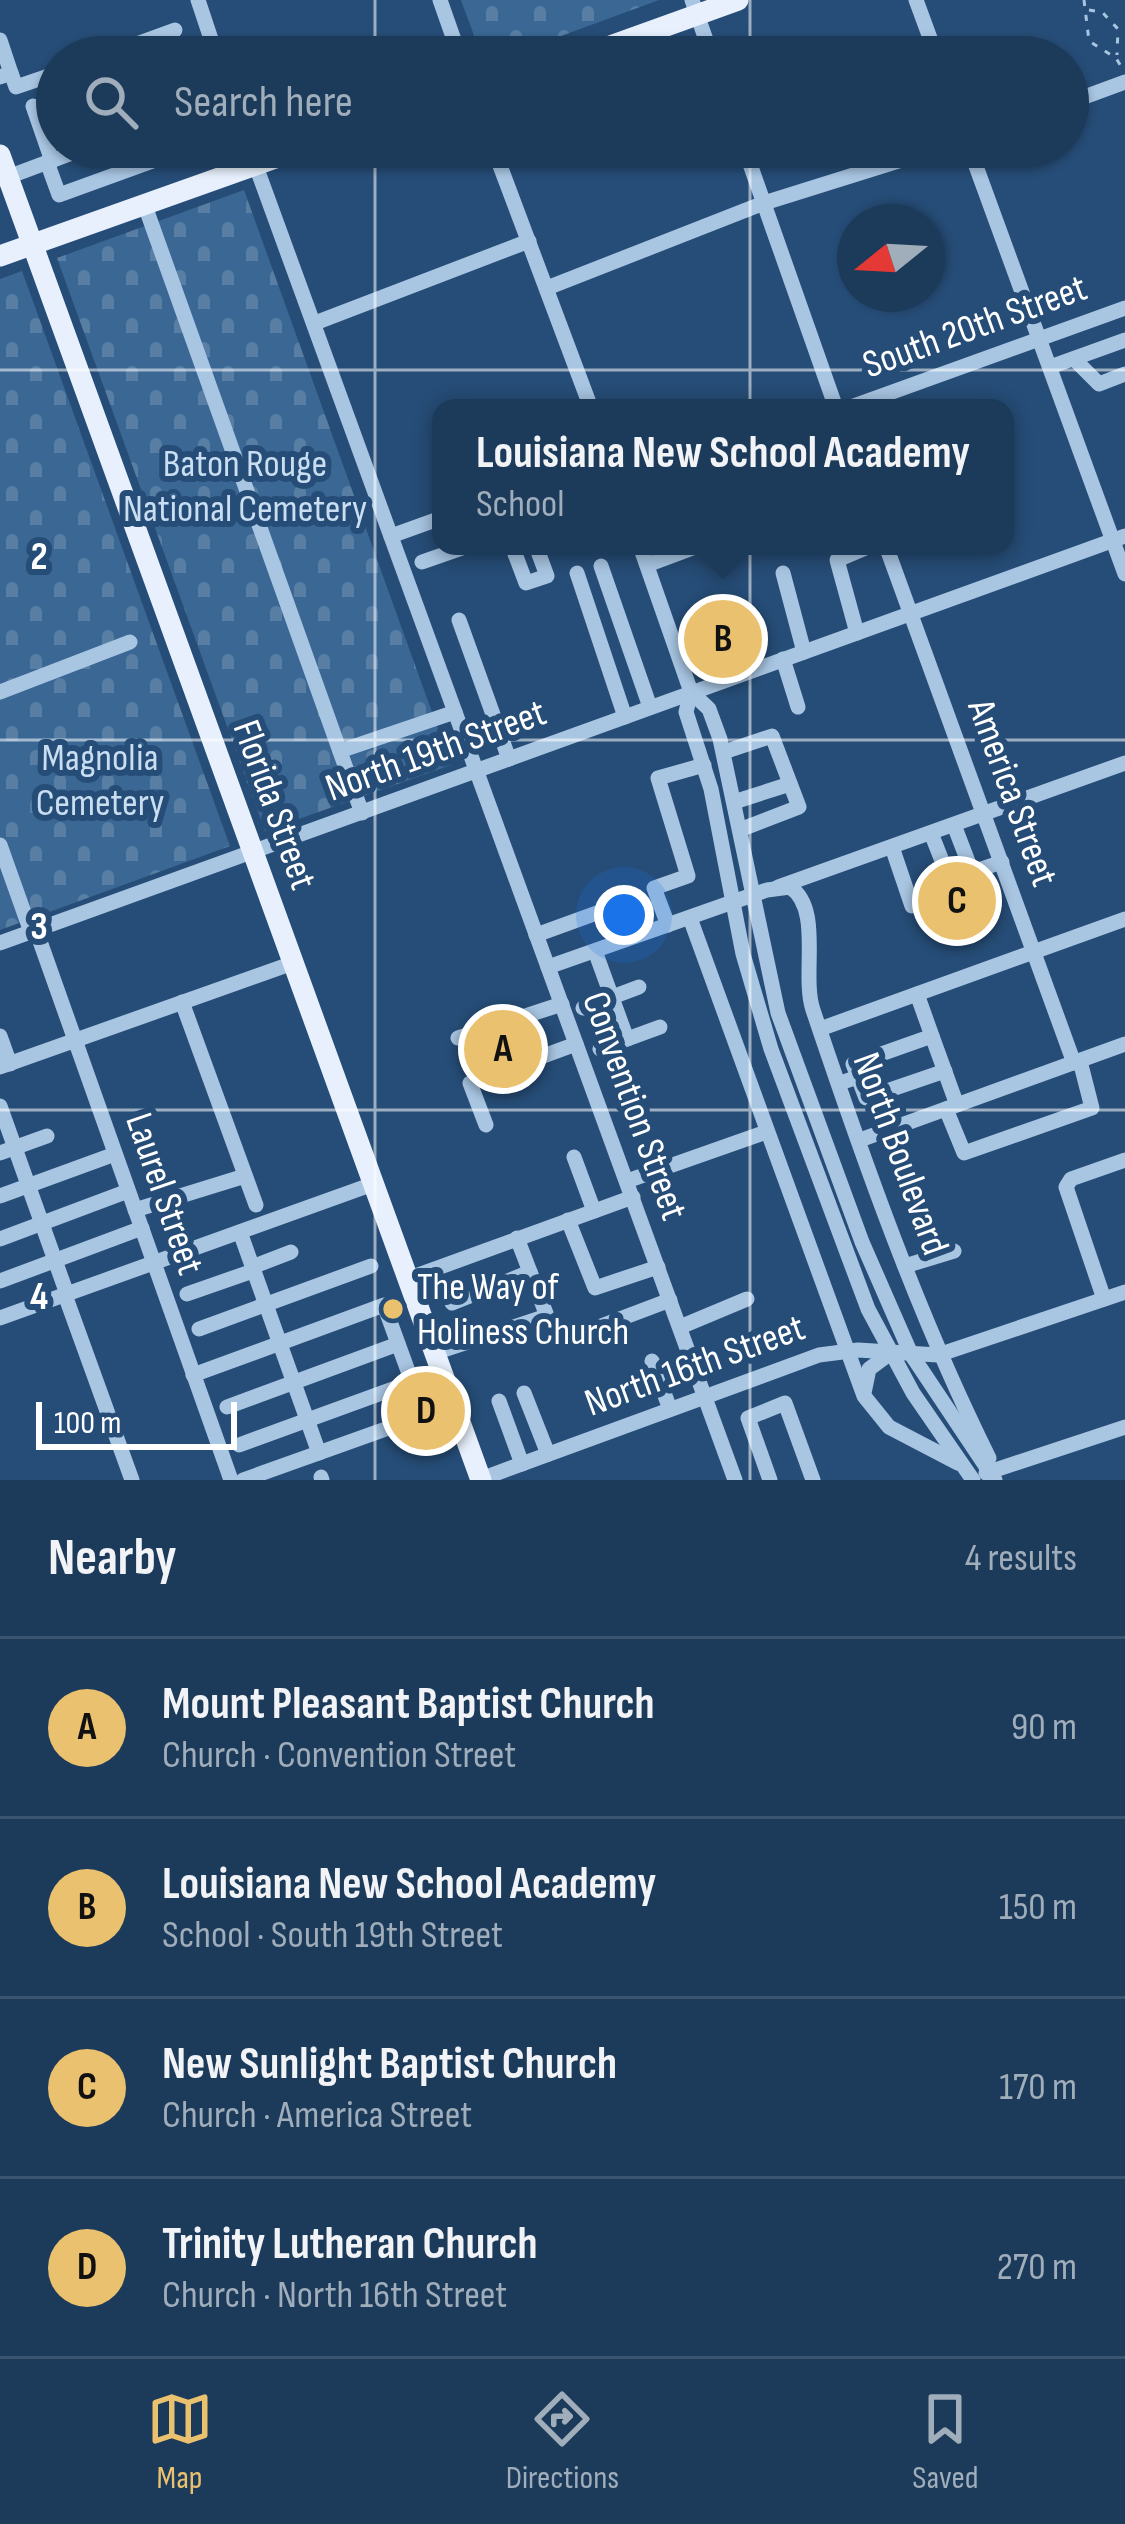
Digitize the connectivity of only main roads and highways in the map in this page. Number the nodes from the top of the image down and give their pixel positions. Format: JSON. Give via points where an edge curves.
{"nodes":[{"id":1,"x":738,"y":0,"type":"edge"},
{"id":2,"x":694,"y":7,"type":"edge"},
{"id":3,"x":628,"y":36,"type":"edge"},
{"id":4,"x":4,"y":166,"type":"edge"},
{"id":5,"x":223,"y":168,"type":"edge"},
{"id":6,"x":32,"y":244,"type":"junction"},
{"id":7,"x":0,"y":256,"type":"edge"},
{"id":8,"x":481,"y":1480,"type":"edge"}],
"edges":[{"from":1,"to":2,"type":"main road"},
{"from":2,"to":3,"type":"main road"},
{"from":4,"to":6,"type":"main road","name":"Florida Street"},
{"from":5,"to":6,"type":"main road"},
{"from":6,"to":7,"type":"main road"},
{"from":6,"to":8,"type":"main road","name":"Florida Street"}]}
